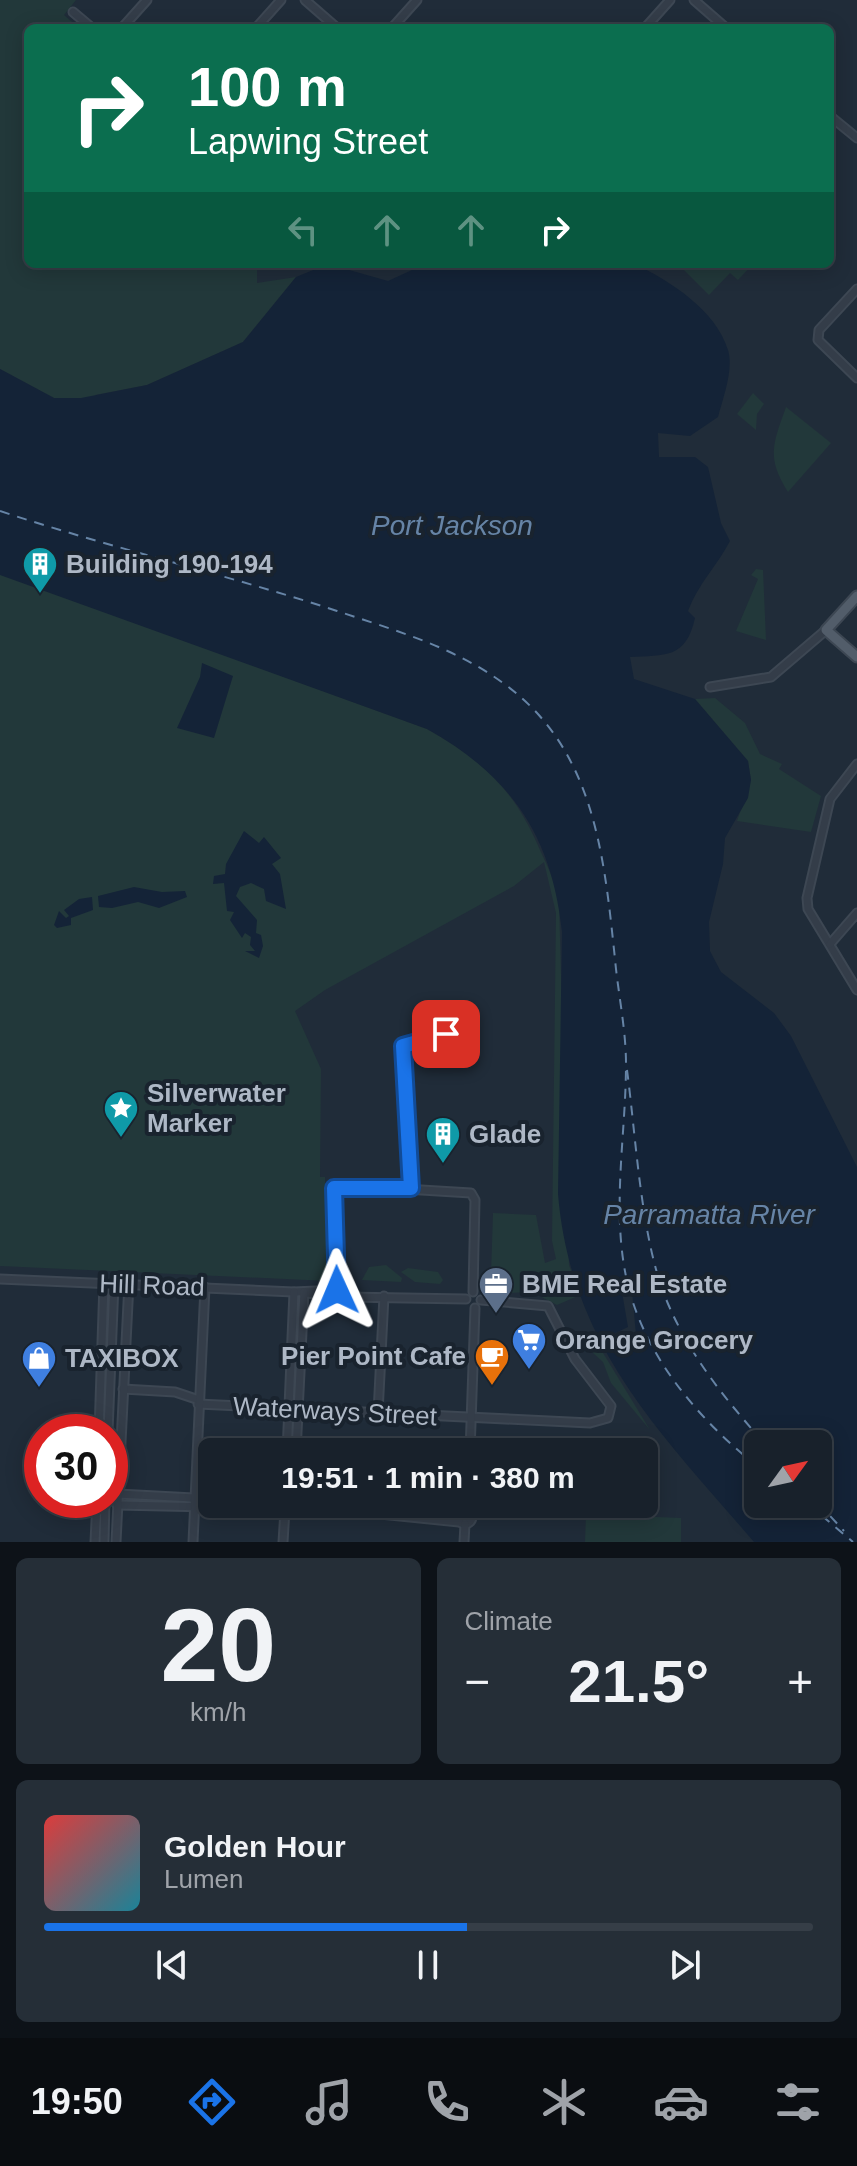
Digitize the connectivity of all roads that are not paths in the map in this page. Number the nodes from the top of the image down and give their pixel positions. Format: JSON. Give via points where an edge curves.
{"nodes":[{"id":1,"x":147,"y":0,"type":"edge"},
{"id":2,"x":281,"y":0,"type":"edge"},
{"id":3,"x":305,"y":0,"type":"edge"},
{"id":4,"x":417,"y":0,"type":"edge"},
{"id":5,"x":670,"y":0,"type":"edge"},
{"id":6,"x":694,"y":0,"type":"edge"},
{"id":7,"x":73,"y":12,"type":"dead end"},
{"id":8,"x":87,"y":24,"type":"edge"},
{"id":9,"x":126,"y":24,"type":"edge"},
{"id":10,"x":260,"y":24,"type":"edge"},
{"id":11,"x":332,"y":24,"type":"edge"},
{"id":12,"x":396,"y":24,"type":"edge"},
{"id":13,"x":649,"y":24,"type":"edge"},
{"id":14,"x":721,"y":24,"type":"edge"},
{"id":15,"x":834,"y":119,"type":"edge"},
{"id":16,"x":857,"y":138,"type":"edge"},
{"id":17,"x":857,"y":289,"type":"edge"},
{"id":18,"x":857,"y":378,"type":"edge"},
{"id":19,"x":857,"y":596,"type":"edge"},
{"id":20,"x":826,"y":630,"type":"junction"},
{"id":21,"x":857,"y":657,"type":"edge"},
{"id":22,"x":710,"y":687,"type":"dead end"},
{"id":23,"x":857,"y":764,"type":"edge"},
{"id":24,"x":857,"y":913,"type":"edge"},
{"id":25,"x":830,"y":944,"type":"junction"},
{"id":26,"x":857,"y":990,"type":"edge"},
{"id":27,"x":446,"y":1034,"type":"dead end"},
{"id":28,"x":411,"y":1188,"type":"junction"},
{"id":29,"x":0,"y":1279,"type":"edge"},
{"id":30,"x":104,"y":1283,"type":"junction"},
{"id":31,"x":114,"y":1283,"type":"junction"},
{"id":32,"x":129,"y":1283,"type":"junction"},
{"id":33,"x":205,"y":1287,"type":"junction"},
{"id":34,"x":337,"y":1290,"type":"junction"},
{"id":35,"x":294,"y":1292,"type":"junction"},
{"id":36,"x":304,"y":1292,"type":"junction"},
{"id":37,"x":473,"y":1292,"type":"junction"},
{"id":38,"x":356,"y":1295,"type":"junction"},
{"id":39,"x":384,"y":1296,"type":"junction"},
{"id":40,"x":466,"y":1299,"type":"junction"},
{"id":41,"x":481,"y":1300,"type":"junction"},
{"id":42,"x":475,"y":1308,"type":"junction"},
{"id":43,"x":100,"y":1389,"type":"junction"},
{"id":44,"x":110,"y":1389,"type":"junction"},
{"id":45,"x":123,"y":1389,"type":"junction"},
{"id":46,"x":198,"y":1402,"type":"junction"},
{"id":47,"x":293,"y":1409,"type":"junction"},
{"id":48,"x":378,"y":1413,"type":"junction"},
{"id":49,"x":99,"y":1414,"type":"edge"},
{"id":50,"x":109,"y":1414,"type":"edge"},
{"id":51,"x":122,"y":1414,"type":"edge"},
{"id":52,"x":471,"y":1418,"type":"junction"},
{"id":53,"x":289,"y":1438,"type":"edge"},
{"id":54,"x":295,"y":1438,"type":"edge"},
{"id":55,"x":470,"y":1438,"type":"edge"},
{"id":56,"x":128,"y":1495,"type":"edge"},
{"id":57,"x":194,"y":1502,"type":"junction"},
{"id":58,"x":198,"y":1502,"type":"edge"},
{"id":59,"x":198,"y":1502,"type":"edge"},
{"id":60,"x":128,"y":1505,"type":"edge"},
{"id":61,"x":96,"y":1518,"type":"edge"},
{"id":62,"x":105,"y":1518,"type":"edge"},
{"id":63,"x":117,"y":1518,"type":"edge"},
{"id":64,"x":287,"y":1518,"type":"edge"},
{"id":65,"x":393,"y":1518,"type":"edge"},
{"id":66,"x":463,"y":1518,"type":"edge"},
{"id":67,"x":470,"y":1518,"type":"edge"},
{"id":68,"x":462,"y":1523,"type":"junction"},
{"id":69,"x":95,"y":1542,"type":"edge"},
{"id":70,"x":104,"y":1542,"type":"edge"},
{"id":71,"x":116,"y":1542,"type":"edge"},
{"id":72,"x":193,"y":1542,"type":"edge"},
{"id":73,"x":283,"y":1542,"type":"edge"},
{"id":74,"x":464,"y":1542,"type":"edge"}],
"edges":[{"from":1,"to":9,"type":"street"},
{"from":2,"to":10,"type":"street"},
{"from":3,"to":11,"type":"street"},
{"from":4,"to":12,"type":"street"},
{"from":5,"to":13,"type":"street"},
{"from":6,"to":14,"type":"street"},
{"from":7,"to":8,"type":"street"},
{"from":15,"to":16,"type":"street"},
{"from":17,"to":18,"type":"street","via":[[819,330],[818,340]]},
{"from":19,"to":20,"type":"main road"},
{"from":20,"to":21,"type":"main road"},
{"from":20,"to":22,"type":"street","via":[[771,677]]},
{"from":23,"to":25,"type":"street","via":[[830,799],[808,888],[808,909]]},
{"from":24,"to":25,"type":"street"},
{"from":25,"to":26,"type":"street"},
{"from":27,"to":28,"type":"street","via":[[403,1046]]},
{"from":28,"to":34,"type":"street","via":[[334,1189]]},
{"from":28,"to":37,"type":"street","via":[[466,1190],[473,1195]]},
{"from":29,"to":30,"type":"street","name":"Hill Road"},
{"from":30,"to":31,"type":"street","name":"Hill Road"},
{"from":30,"to":43,"type":"street"},
{"from":31,"to":32,"type":"street","name":"Hill Road"},
{"from":31,"to":44,"type":"street"},
{"from":32,"to":33,"type":"street","name":"Hill Road"},
{"from":32,"to":45,"type":"street"},
{"from":33,"to":35,"type":"street","name":"Hill Road"},
{"from":33,"to":46,"type":"street"},
{"from":34,"to":36,"type":"street","name":"Hill Road"},
{"from":34,"to":38,"type":"street","name":"Hill Road"},
{"from":35,"to":36,"type":"street","name":"Hill Road"},
{"from":35,"to":47,"type":"street"},
{"from":36,"to":38,"type":"street","name":"Hill Road"},
{"from":36,"to":47,"type":"street"},
{"from":37,"to":40,"type":"street"},
{"from":37,"to":41,"type":"street"},
{"from":38,"to":39,"type":"street","name":"Hill Road"},
{"from":39,"to":40,"type":"street","name":"Hill Road"},
{"from":39,"to":48,"type":"street"},
{"from":40,"to":42,"type":"street"},
{"from":41,"to":42,"type":"street"},
{"from":41,"to":52,"type":"street","name":"Waterways Street","via":[[548,1306],[572,1354],[611,1411],[607,1420],[590,1423]]},
{"from":42,"to":52,"type":"street"},
{"from":43,"to":44,"type":"street"},
{"from":43,"to":49,"type":"street"},
{"from":44,"to":50,"type":"street"},
{"from":45,"to":46,"type":"street","name":"Waterways Street","via":[[168,1391]]},
{"from":45,"to":51,"type":"street"},
{"from":46,"to":47,"type":"street","name":"Waterways Street"},
{"from":46,"to":57,"type":"street"},
{"from":47,"to":48,"type":"street","name":"Waterways Street"},
{"from":47,"to":53,"type":"street"},
{"from":47,"to":54,"type":"street"},
{"from":48,"to":52,"type":"street","name":"Waterways Street"},
{"from":52,"to":55,"type":"street"},
{"from":56,"to":57,"type":"street"},
{"from":57,"to":58,"type":"street"},
{"from":57,"to":59,"type":"street"},
{"from":57,"to":60,"type":"street"},
{"from":57,"to":72,"type":"street"},
{"from":61,"to":69,"type":"street"},
{"from":62,"to":70,"type":"street"},
{"from":63,"to":71,"type":"street"},
{"from":64,"to":73,"type":"street"},
{"from":65,"to":68,"type":"street"},
{"from":66,"to":68,"type":"street"},
{"from":67,"to":68,"type":"street"},
{"from":68,"to":74,"type":"street"}]}
